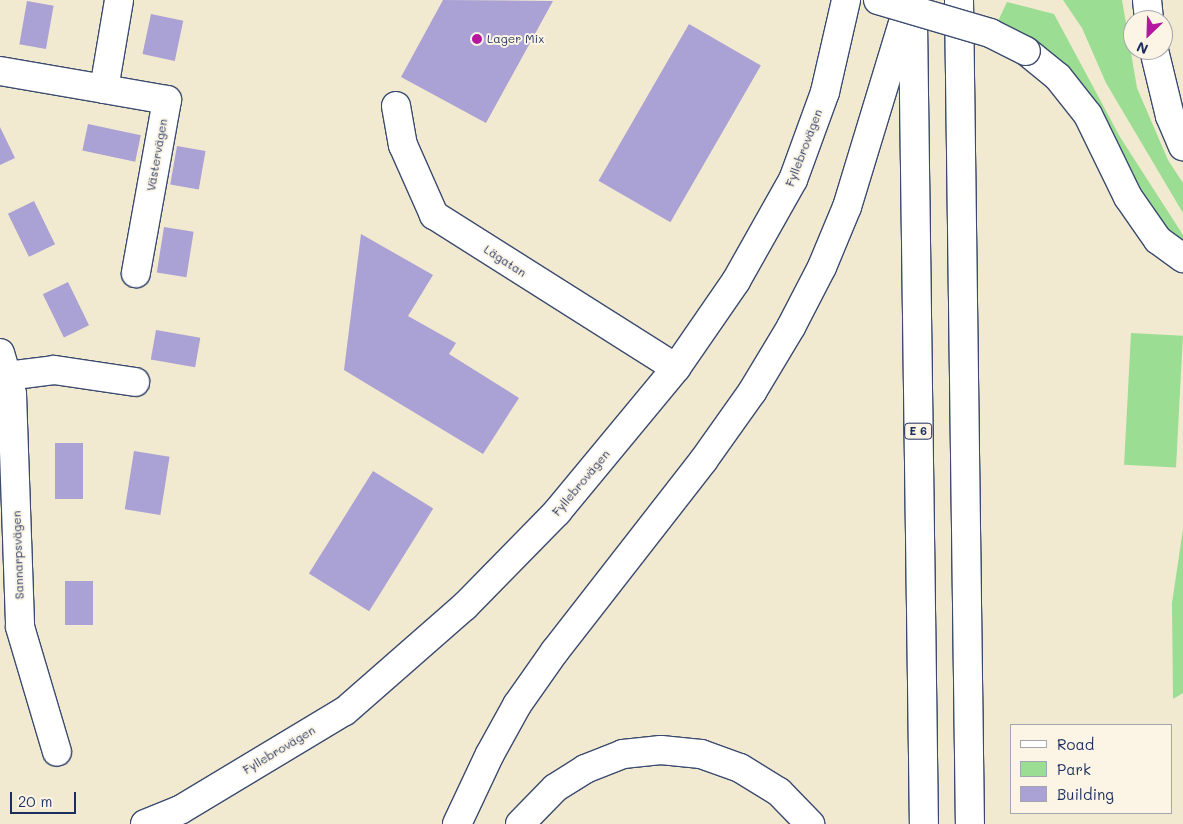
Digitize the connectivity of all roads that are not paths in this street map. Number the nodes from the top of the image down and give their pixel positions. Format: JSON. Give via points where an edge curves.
{"nodes":[{"id":1,"x":119,"y":0,"type":"edge"},
{"id":2,"x":846,"y":0,"type":"edge"},
{"id":3,"x":878,"y":0,"type":"edge"},
{"id":4,"x":912,"y":0,"type":"edge"},
{"id":5,"x":959,"y":0,"type":"edge"},
{"id":6,"x":1156,"y":60,"type":"edge"},
{"id":7,"x":0,"y":71,"type":"edge"},
{"id":8,"x":104,"y":89,"type":"junction"},
{"id":9,"x":396,"y":106,"type":"dead end"},
{"id":10,"x":1183,"y":146,"type":"edge"},
{"id":11,"x":1183,"y":258,"type":"edge"},
{"id":12,"x":136,"y":273,"type":"dead end"},
{"id":13,"x":3,"y":365,"type":"edge"},
{"id":14,"x":676,"y":368,"type":"junction"},
{"id":15,"x":134,"y":382,"type":"dead end"},
{"id":16,"x":57,"y":752,"type":"dead end"},
{"id":17,"x":145,"y":824,"type":"edge"},
{"id":18,"x":457,"y":824,"type":"edge"},
{"id":19,"x":520,"y":824,"type":"edge"},
{"id":20,"x":810,"y":824,"type":"edge"},
{"id":21,"x":924,"y":824,"type":"edge"},
{"id":22,"x":970,"y":824,"type":"edge"}],
"edges":[{"from":1,"to":8,"type":"main road"},
{"from":2,"to":14,"type":"main road","name":"Fyllebrovägen","via":[[825,92],[793,180],[736,281]]},
{"from":3,"to":11,"type":"main road","bridge":true,"via":[[990,33],[1026,51],[1058,77],[1088,115],[1128,197],[1158,240]]},
{"from":4,"to":18,"type":"main road","via":[[847,207],[822,267],[791,327],[752,392],[703,461],[517,705]]},
{"from":4,"to":21,"type":"main road","number":"E 6"},
{"from":5,"to":22,"type":"main road"},
{"from":6,"to":10,"type":"main road","via":[[1170,116]]},
{"from":7,"to":8,"type":"main road","name":"Västervägen"},
{"from":8,"to":12,"type":"main road","name":"Västervägen","via":[[167,100]]},
{"from":9,"to":14,"type":"main road","name":"Lägatan","via":[[403,146],[434,215]]},
{"from":13,"to":15,"type":"main road"},
{"from":13,"to":16,"type":"main road","name":"Sannarpsvägen","via":[[12,394],[20,626]]},
{"from":14,"to":17,"type":"main road","name":"Fyllebrovägen","via":[[557,512],[465,606],[345,711],[180,810]]},
{"from":19,"to":20,"type":"main road","via":[[555,788],[585,769],[623,754],[661,750],[700,754],[740,768],[779,792]]}]}
